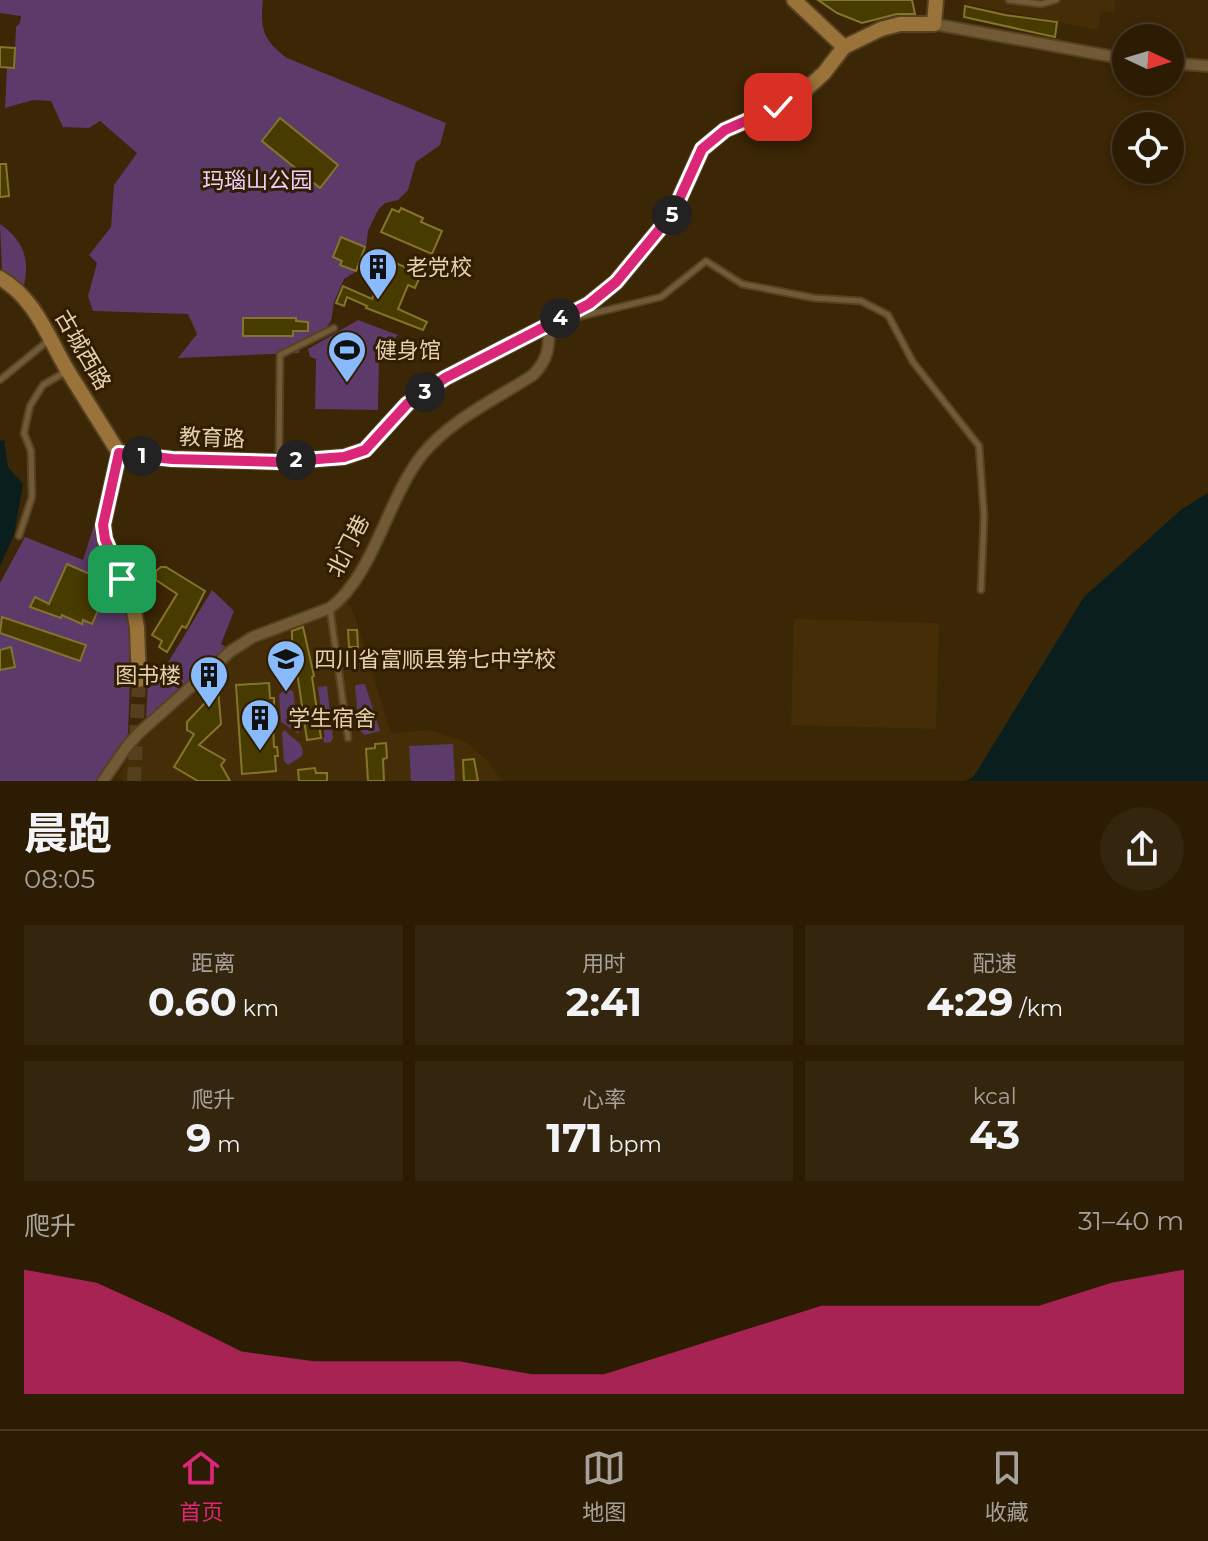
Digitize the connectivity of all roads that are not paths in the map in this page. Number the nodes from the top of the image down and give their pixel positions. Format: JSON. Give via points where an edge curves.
{"nodes":[{"id":1,"x":794,"y":0,"type":"edge"},
{"id":2,"x":936,"y":0,"type":"edge"},
{"id":3,"x":1009,"y":0,"type":"edge"},
{"id":4,"x":1056,"y":0,"type":"edge"},
{"id":5,"x":934,"y":24,"type":"junction"},
{"id":6,"x":844,"y":47,"type":"junction"},
{"id":7,"x":1112,"y":56,"type":"edge"},
{"id":8,"x":1184,"y":64,"type":"edge"},
{"id":9,"x":1208,"y":66,"type":"edge"},
{"id":10,"x":0,"y":278,"type":"edge"},
{"id":11,"x":549,"y":324,"type":"junction"},
{"id":12,"x":334,"y":328,"type":"dead end"},
{"id":13,"x":50,"y":339,"type":"junction"},
{"id":14,"x":68,"y":370,"type":"junction"},
{"id":15,"x":0,"y":380,"type":"edge"},
{"id":16,"x":119,"y":453,"type":"junction"},
{"id":17,"x":279,"y":462,"type":"junction"},
{"id":18,"x":19,"y":536,"type":"dead end"},
{"id":19,"x":981,"y":590,"type":"dead end"},
{"id":20,"x":330,"y":608,"type":"junction"},
{"id":21,"x":139,"y":680,"type":"tunnel mouth"},
{"id":22,"x":348,"y":738,"type":"dead end"},
{"id":23,"x":103,"y":781,"type":"edge"}],
"edges":[{"from":1,"to":6,"type":"street"},
{"from":2,"to":5,"type":"street"},
{"from":3,"to":4,"type":"lane"},
{"from":5,"to":6,"type":"street","via":[[900,24]]},
{"from":5,"to":7,"type":"street"},
{"from":6,"to":11,"type":"street","name":"教育路","via":[[802,93],[725,130],[702,149],[673,213],[616,282],[589,304]]},
{"from":8,"to":9,"type":"street"},
{"from":10,"to":13,"type":"street","name":"古城西路","via":[[33,306]]},
{"from":11,"to":17,"type":"street","name":"教育路","via":[[445,378],[407,404],[365,450],[344,457]]},
{"from":11,"to":19,"type":"lane","via":[[661,297],[706,261],[742,284],[861,301],[888,315],[913,362],[979,446],[984,516]]},
{"from":11,"to":20,"type":"street","name":"北门巷","via":[[544,365],[445,431],[421,456],[351,589]]},
{"from":12,"to":17,"type":"lane","via":[[280,355]]},
{"from":13,"to":14,"type":"street","name":"古城西路"},
{"from":13,"to":15,"type":"lane"},
{"from":14,"to":16,"type":"street","name":"古城西路"},
{"from":14,"to":18,"type":"lane","via":[[34,395],[24,433],[31,451],[32,497]]},
{"from":16,"to":17,"type":"street","name":"教育路"},
{"from":16,"to":21,"type":"street","via":[[103,525],[133,604]]},
{"from":20,"to":22,"type":"lane"},
{"from":20,"to":23,"type":"street","name":"北门巷","via":[[262,632],[231,651],[134,739]]}]}
